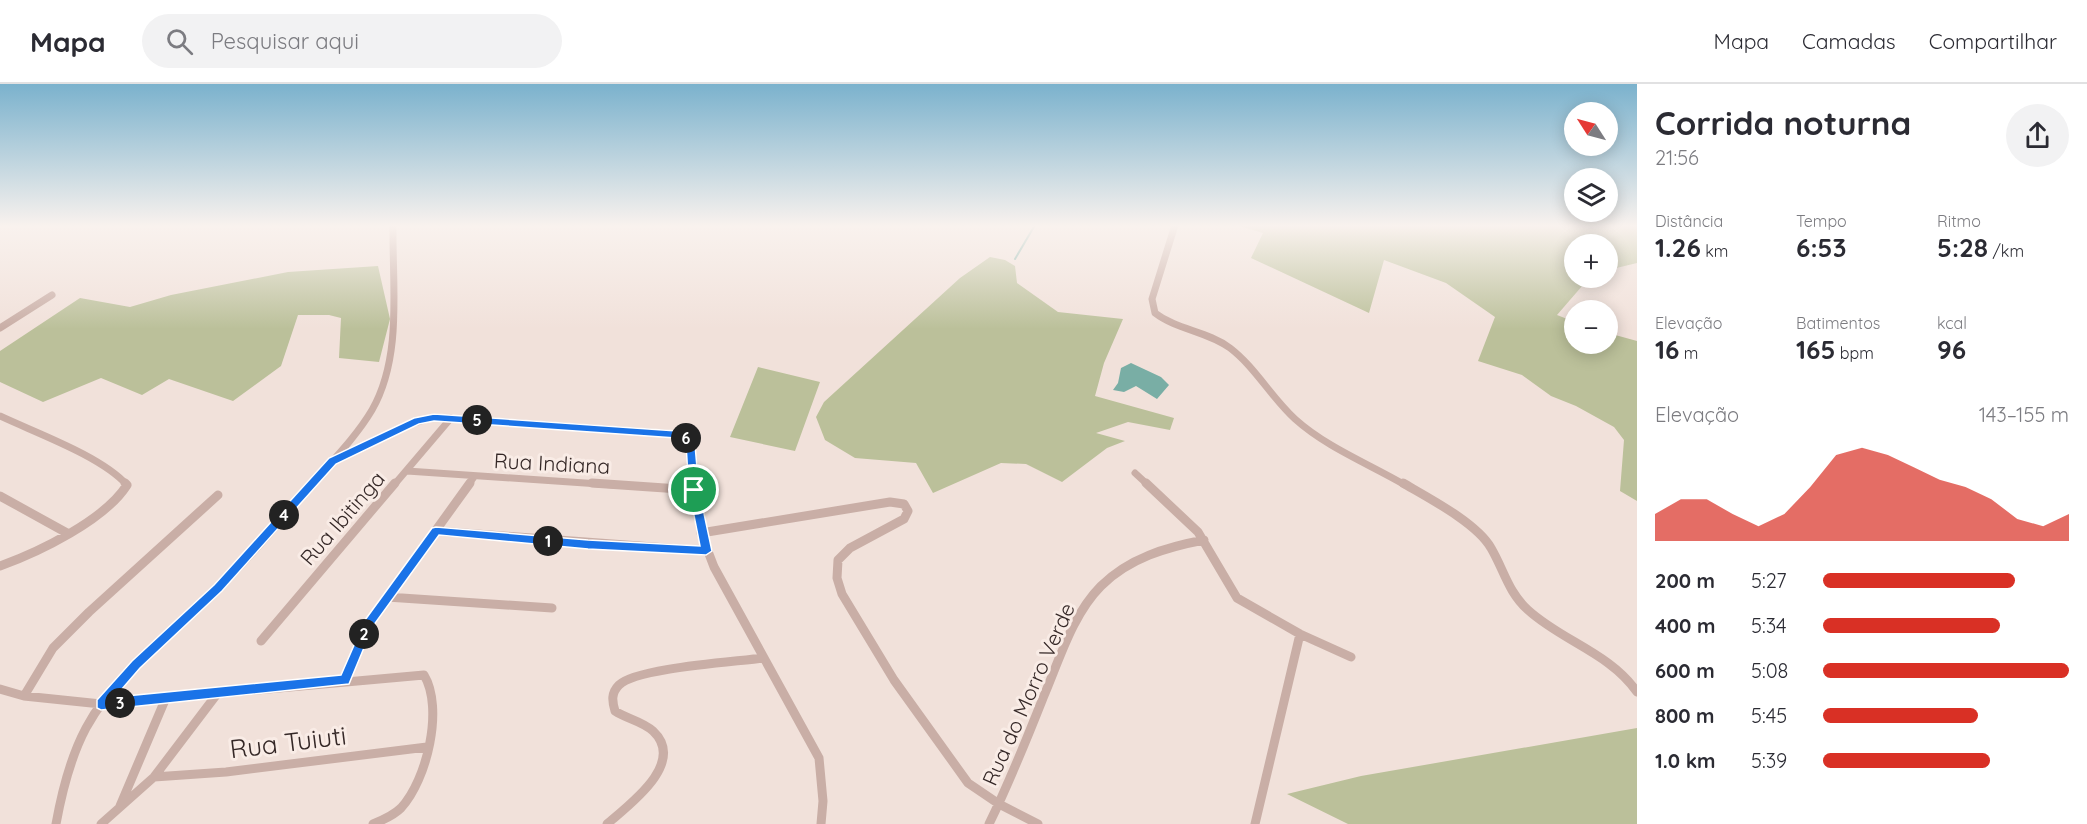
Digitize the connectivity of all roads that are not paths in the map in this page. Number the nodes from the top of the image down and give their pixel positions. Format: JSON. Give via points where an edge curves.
{"nodes":[{"id":1,"x":392,"y":260,"type":"edge"},
{"id":2,"x":1164,"y":260,"type":"edge"},
{"id":3,"x":52,"y":295,"type":"dead end"},
{"id":4,"x":0,"y":328,"type":"edge"},
{"id":5,"x":1,"y":418,"type":"edge"},
{"id":6,"x":451,"y":418,"type":"junction"},
{"id":7,"x":332,"y":461,"type":"junction"},
{"id":8,"x":407,"y":471,"type":"junction"},
{"id":9,"x":1135,"y":473,"type":"dead end"},
{"id":10,"x":474,"y":477,"type":"junction"},
{"id":11,"x":694,"y":490,"type":"junction"},
{"id":12,"x":218,"y":495,"type":"dead end"},
{"id":13,"x":0,"y":496,"type":"edge"},
{"id":14,"x":436,"y":531,"type":"junction"},
{"id":15,"x":67,"y":533,"type":"junction"},
{"id":16,"x":701,"y":533,"type":"junction"},
{"id":17,"x":1204,"y":540,"type":"junction"},
{"id":18,"x":706,"y":551,"type":"junction"},
{"id":19,"x":0,"y":566,"type":"edge"},
{"id":20,"x":387,"y":597,"type":"junction"},
{"id":21,"x":552,"y":608,"type":"dead end"},
{"id":22,"x":1300,"y":634,"type":"junction"},
{"id":23,"x":261,"y":641,"type":"dead end"},
{"id":24,"x":1351,"y":657,"type":"dead end"},
{"id":25,"x":763,"y":658,"type":"junction"},
{"id":26,"x":345,"y":681,"type":"junction"},
{"id":27,"x":0,"y":689,"type":"edge"},
{"id":28,"x":1637,"y":692,"type":"edge"},
{"id":29,"x":217,"y":694,"type":"junction"},
{"id":30,"x":24,"y":696,"type":"junction"},
{"id":31,"x":165,"y":700,"type":"junction"},
{"id":32,"x":101,"y":704,"type":"junction"},
{"id":33,"x":427,"y":747,"type":"junction"},
{"id":34,"x":154,"y":777,"type":"junction"},
{"id":35,"x":999,"y":804,"type":"junction"},
{"id":36,"x":119,"y":808,"type":"junction"},
{"id":37,"x":56,"y":824,"type":"edge"},
{"id":38,"x":101,"y":824,"type":"edge"},
{"id":39,"x":373,"y":824,"type":"edge"},
{"id":40,"x":607,"y":824,"type":"edge"},
{"id":41,"x":821,"y":824,"type":"edge"},
{"id":42,"x":989,"y":824,"type":"edge"},
{"id":43,"x":1038,"y":824,"type":"edge"},
{"id":44,"x":1255,"y":824,"type":"edge"}],
"edges":[{"from":1,"to":7,"type":"street","via":[[393,333],[381,388],[372,410]]},
{"from":2,"to":28,"type":"street","via":[[1153,292],[1152,305],[1159,317],[1229,347],[1304,426],[1356,460],[1432,501],[1484,540],[1510,591],[1523,607],[1617,670]]},
{"from":3,"to":4,"type":"street"},
{"from":5,"to":15,"type":"street","via":[[126,482],[126,489],[115,502]]},
{"from":6,"to":7,"type":"street","via":[[417,421]]},
{"from":6,"to":8,"type":"street","name":"Rua Ibitinga"},
{"from":6,"to":11,"type":"street","via":[[673,434],[686,438],[691,445]]},
{"from":7,"to":32,"type":"street","via":[[218,588],[136,664]]},
{"from":8,"to":10,"type":"street","name":"Rua Indiana"},
{"from":8,"to":23,"type":"street","name":"Rua Ibitinga"},
{"from":9,"to":17,"type":"street"},
{"from":10,"to":11,"type":"street","name":"Rua Indiana"},
{"from":10,"to":14,"type":"street"},
{"from":11,"to":16,"type":"street"},
{"from":12,"to":30,"type":"street","via":[[68,633],[45,658]]},
{"from":13,"to":15,"type":"street"},
{"from":14,"to":18,"type":"street"},
{"from":14,"to":20,"type":"street"},
{"from":15,"to":19,"type":"street"},
{"from":16,"to":18,"type":"street"},
{"from":16,"to":35,"type":"street","via":[[890,502],[904,504],[908,511],[904,519],[843,553],[836,569],[837,578],[900,690],[968,783]]},
{"from":17,"to":22,"type":"street","via":[[1237,598]]},
{"from":17,"to":35,"type":"street","name":"Rua do Morro Verde","via":[[1132,564],[1093,596],[1069,637]]},
{"from":18,"to":25,"type":"street"},
{"from":20,"to":21,"type":"street"},
{"from":20,"to":26,"type":"street","via":[[369,623]]},
{"from":22,"to":24,"type":"street"},
{"from":22,"to":44,"type":"street"},
{"from":25,"to":40,"type":"street","via":[[642,674],[627,678],[614,689],[615,711],[654,732],[665,754],[658,774]]},
{"from":25,"to":41,"type":"street","via":[[819,758]]},
{"from":26,"to":29,"type":"street"},
{"from":26,"to":33,"type":"street","via":[[424,675],[433,690],[433,720]]},
{"from":27,"to":30,"type":"street"},
{"from":29,"to":31,"type":"street"},
{"from":29,"to":34,"type":"street"},
{"from":30,"to":32,"type":"street"},
{"from":31,"to":32,"type":"street"},
{"from":31,"to":36,"type":"street"},
{"from":32,"to":37,"type":"street","via":[[74,753]]},
{"from":33,"to":34,"type":"street","name":"Rua Tuiuti"},
{"from":33,"to":39,"type":"street","via":[[414,789],[402,807]]},
{"from":34,"to":36,"type":"street"},
{"from":35,"to":42,"type":"street","name":"Rua do Morro Verde"},
{"from":35,"to":43,"type":"street"},
{"from":36,"to":38,"type":"street"}]}
